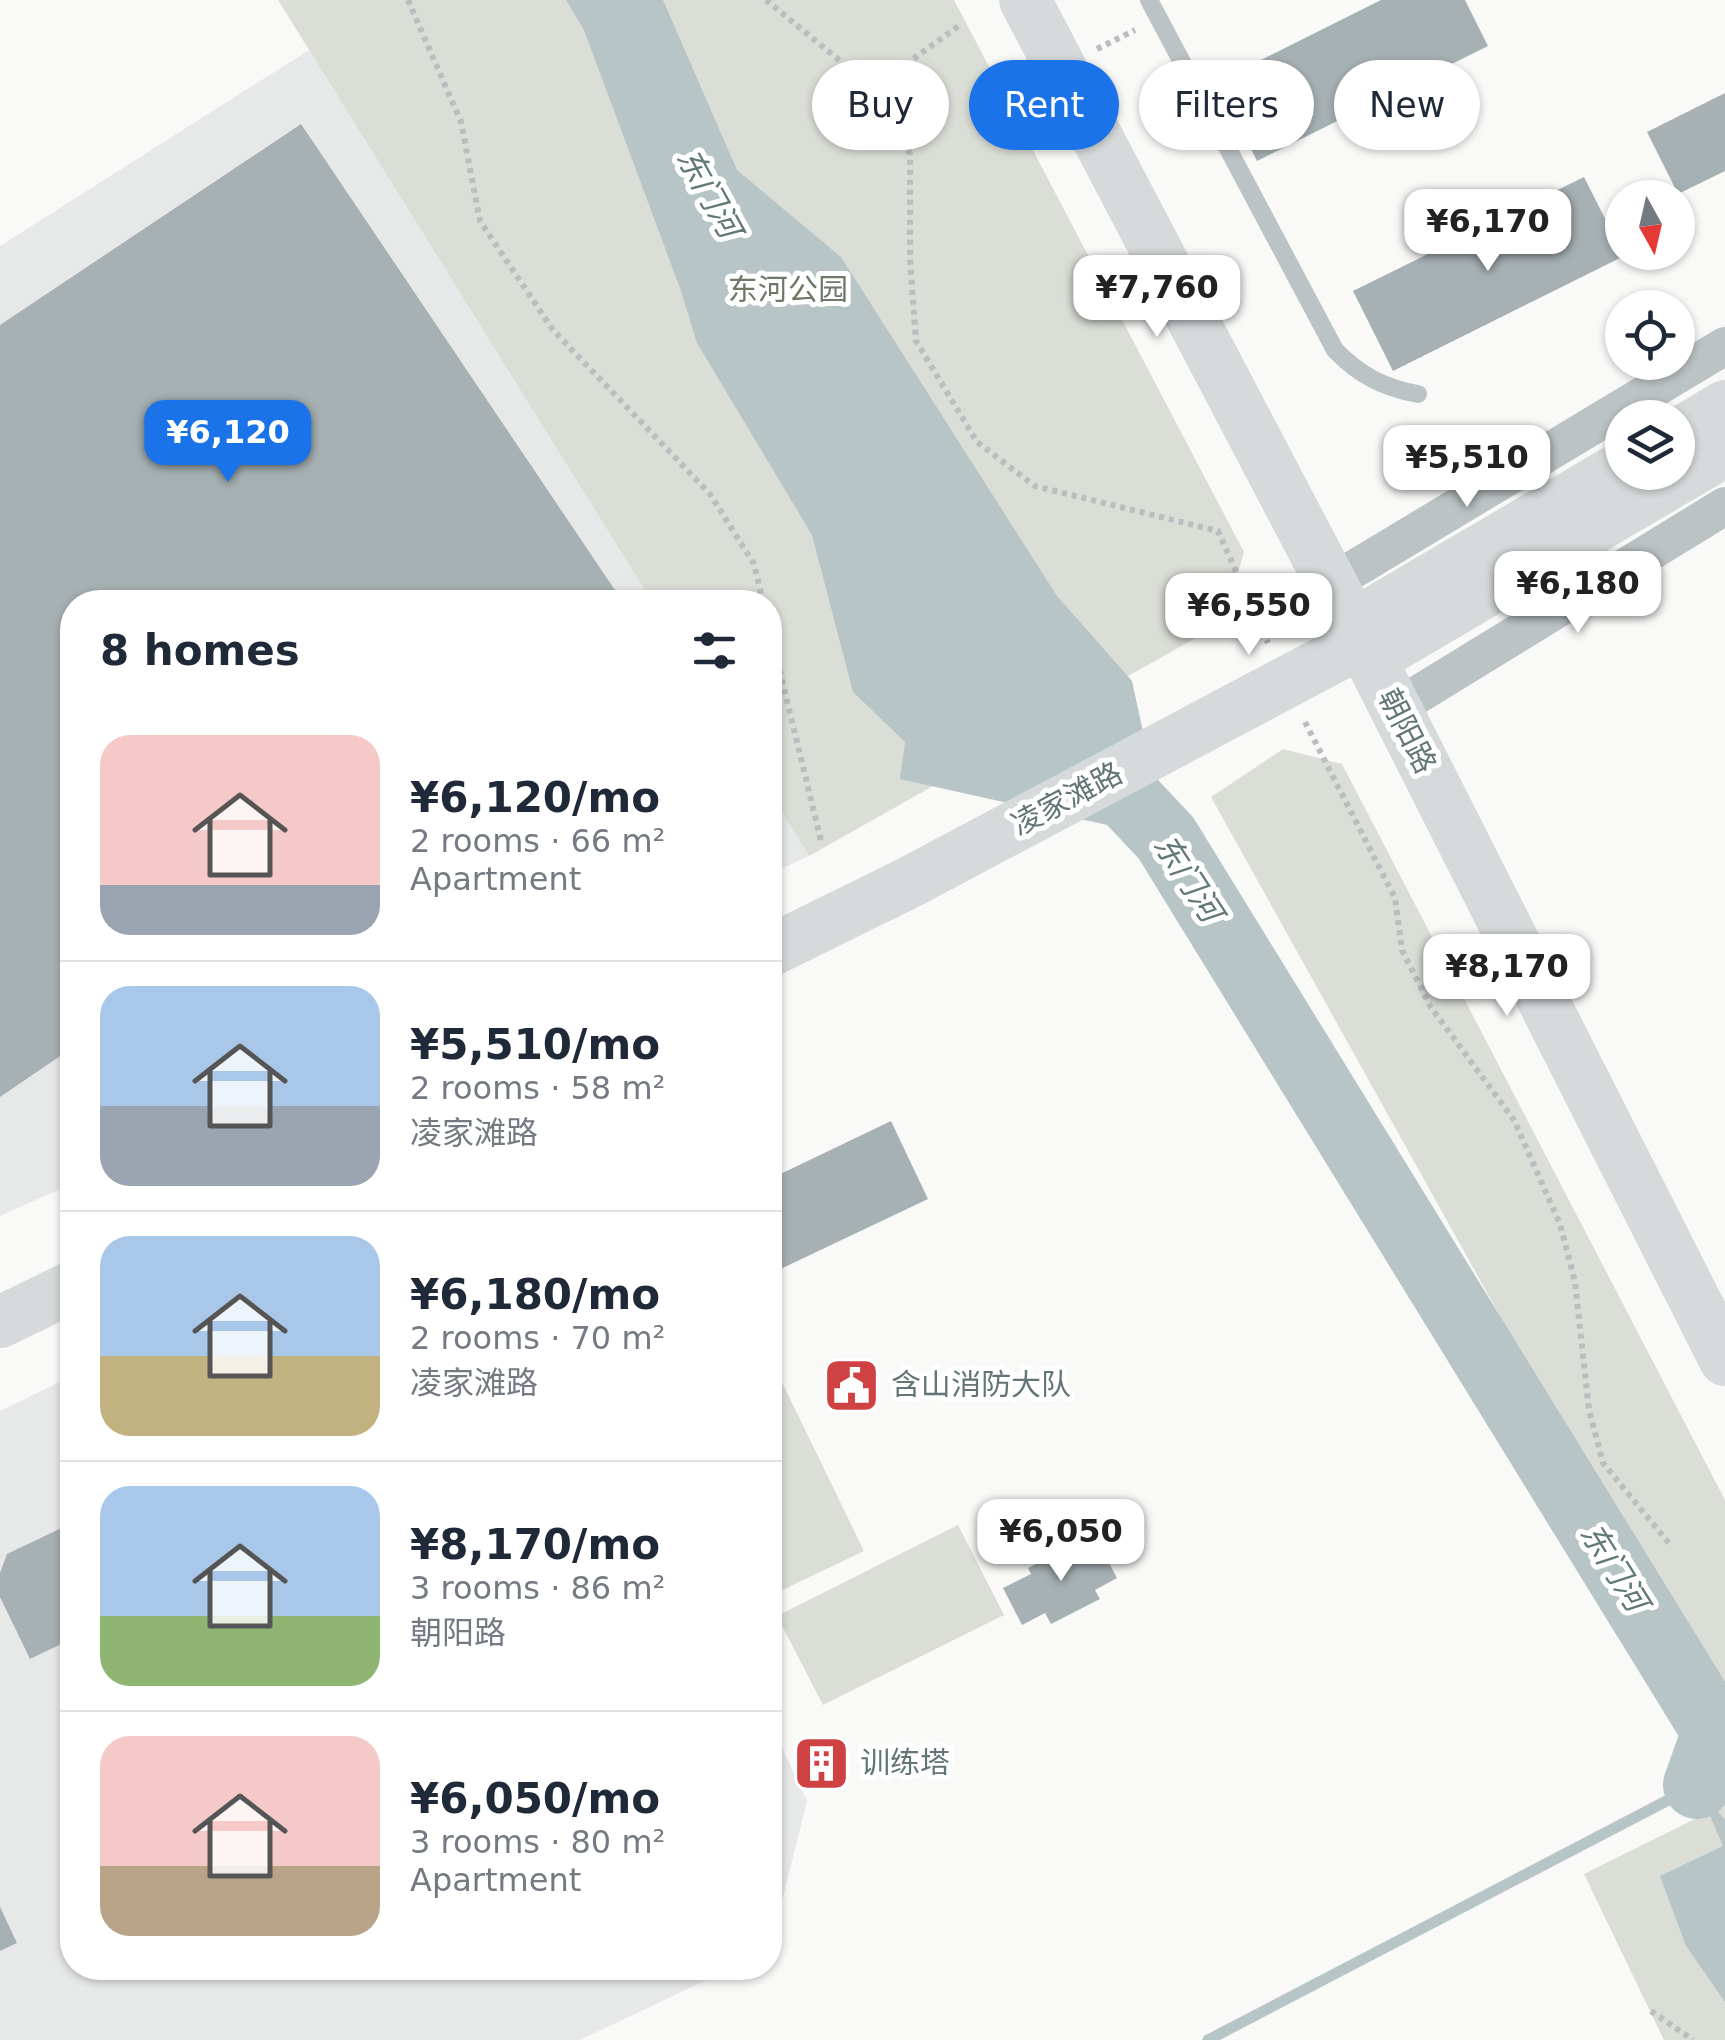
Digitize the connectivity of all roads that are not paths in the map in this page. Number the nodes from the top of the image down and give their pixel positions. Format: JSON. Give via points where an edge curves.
{"nodes":[{"id":1,"x":1025,"y":0,"type":"edge"},
{"id":2,"x":1149,"y":0,"type":"edge"},
{"id":3,"x":1725,"y":346,"type":"edge"},
{"id":4,"x":1418,"y":394,"type":"dead end"},
{"id":5,"x":1725,"y":406,"type":"edge"},
{"id":6,"x":1695,"y":424,"type":"edge"},
{"id":7,"x":1725,"y":451,"type":"edge"},
{"id":8,"x":1605,"y":477,"type":"edge"},
{"id":9,"x":1725,"y":506,"type":"edge"},
{"id":10,"x":1354,"y":627,"type":"junction"},
{"id":11,"x":1396,"y":708,"type":"junction"},
{"id":12,"x":782,"y":945,"type":"edge"},
{"id":13,"x":60,"y":1293,"type":"edge"},
{"id":14,"x":0,"y":1322,"type":"edge"},
{"id":15,"x":1725,"y":1360,"type":"edge"}],
"edges":[{"from":1,"to":10,"type":"main road","name":"朝阳路"},
{"from":2,"to":4,"type":"lane","via":[[1335,350],[1374,381]]},
{"from":3,"to":10,"type":"street"},
{"from":5,"to":6,"type":"main road"},
{"from":7,"to":10,"type":"main road","name":"凌家滩路"},
{"from":8,"to":10,"type":"main road","name":"凌家滩路"},
{"from":9,"to":11,"type":"street"},
{"from":10,"to":11,"type":"main road","name":"朝阳路"},
{"from":10,"to":12,"type":"main road","name":"凌家滩路","via":[[1286,685]]},
{"from":11,"to":15,"type":"main road","name":"朝阳路"},
{"from":13,"to":14,"type":"main road"}]}
